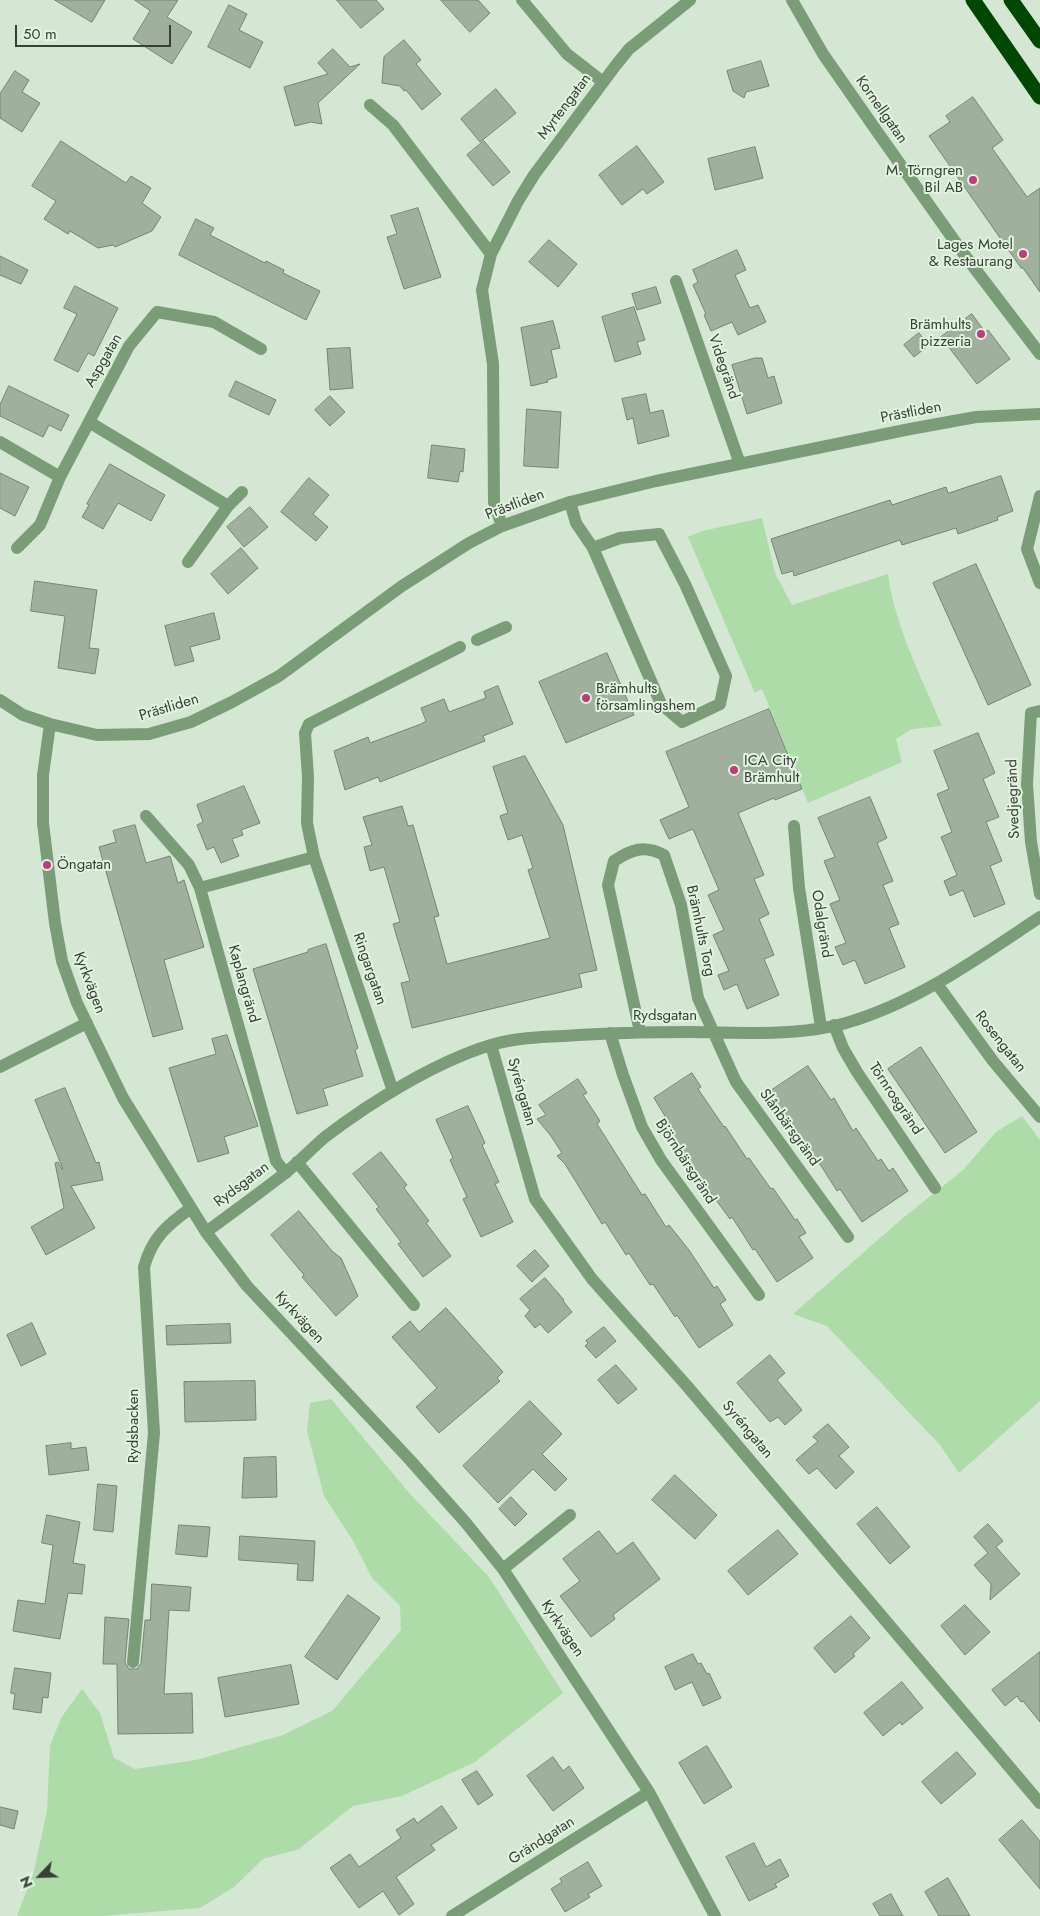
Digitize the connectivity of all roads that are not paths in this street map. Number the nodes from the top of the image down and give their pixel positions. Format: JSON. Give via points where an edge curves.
{"nodes":[{"id":1,"x":522,"y":0,"type":"edge"},
{"id":2,"x":690,"y":0,"type":"edge"},
{"id":3,"x":792,"y":0,"type":"edge"},
{"id":4,"x":973,"y":0,"type":"edge"},
{"id":5,"x":1011,"y":0,"type":"edge"},
{"id":6,"x":1040,"y":41,"type":"edge"},
{"id":7,"x":603,"y":82,"type":"junction"},
{"id":8,"x":1040,"y":96,"type":"edge"},
{"id":9,"x":370,"y":105,"type":"dead end"},
{"id":10,"x":492,"y":254,"type":"junction"},
{"id":11,"x":676,"y":281,"type":"dead end"},
{"id":12,"x":261,"y":349,"type":"dead end"},
{"id":13,"x":1040,"y":354,"type":"edge"},
{"id":14,"x":1040,"y":414,"type":"edge"},
{"id":15,"x":89,"y":422,"type":"junction"},
{"id":16,"x":0,"y":442,"type":"edge"},
{"id":17,"x":740,"y":464,"type":"junction"},
{"id":18,"x":60,"y":477,"type":"junction"},
{"id":19,"x":242,"y":492,"type":"dead end"},
{"id":20,"x":1040,"y":496,"type":"edge"},
{"id":21,"x":570,"y":502,"type":"junction"},
{"id":22,"x":228,"y":506,"type":"junction"},
{"id":23,"x":502,"y":526,"type":"junction"},
{"id":24,"x":17,"y":548,"type":"dead end"},
{"id":25,"x":593,"y":548,"type":"junction"},
{"id":26,"x":188,"y":562,"type":"dead end"},
{"id":27,"x":1040,"y":583,"type":"edge"},
{"id":28,"x":506,"y":627,"type":"dead end"},
{"id":29,"x":478,"y":640,"type":"dead end"},
{"id":30,"x":460,"y":647,"type":"dead end"},
{"id":31,"x":0,"y":700,"type":"edge"},
{"id":32,"x":1040,"y":711,"type":"edge"},
{"id":33,"x":50,"y":724,"type":"junction"},
{"id":34,"x":146,"y":816,"type":"dead end"},
{"id":35,"x":794,"y":826,"type":"dead end"},
{"id":36,"x":314,"y":856,"type":"junction"},
{"id":37,"x":200,"y":888,"type":"junction"},
{"id":38,"x":1040,"y":894,"type":"edge"},
{"id":39,"x":1040,"y":917,"type":"edge"},
{"id":40,"x":937,"y":984,"type":"junction"},
{"id":41,"x":87,"y":1022,"type":"junction"},
{"id":42,"x":834,"y":1025,"type":"junction"},
{"id":43,"x":821,"y":1027,"type":"junction"},
{"id":44,"x":640,"y":1032,"type":"junction"},
{"id":45,"x":712,"y":1032,"type":"junction"},
{"id":46,"x":610,"y":1033,"type":"junction"},
{"id":47,"x":491,"y":1045,"type":"junction"},
{"id":48,"x":0,"y":1067,"type":"edge"},
{"id":49,"x":393,"y":1091,"type":"junction"},
{"id":50,"x":1040,"y":1117,"type":"edge"},
{"id":51,"x":297,"y":1162,"type":"junction"},
{"id":52,"x":286,"y":1172,"type":"junction"},
{"id":53,"x":936,"y":1188,"type":"dead end"},
{"id":54,"x":191,"y":1208,"type":"junction"},
{"id":55,"x":206,"y":1232,"type":"junction"},
{"id":56,"x":848,"y":1238,"type":"dead end"},
{"id":57,"x":759,"y":1296,"type":"dead end"},
{"id":58,"x":414,"y":1305,"type":"dead end"},
{"id":59,"x":570,"y":1515,"type":"dead end"},
{"id":60,"x":503,"y":1569,"type":"junction"},
{"id":61,"x":133,"y":1662,"type":"dead end"},
{"id":62,"x":649,"y":1792,"type":"junction"},
{"id":63,"x":1040,"y":1803,"type":"edge"},
{"id":64,"x":452,"y":1916,"type":"edge"},
{"id":65,"x":715,"y":1916,"type":"edge"}],
"edges":[{"from":1,"to":7,"type":"street","via":[[568,54]]},
{"from":2,"to":7,"type":"street","name":"Myrtengatan","via":[[629,49]]},
{"from":3,"to":13,"type":"street","name":"Kornellgatan","via":[[822,54]]},
{"from":4,"to":8,"type":"highway"},
{"from":5,"to":6,"type":"highway"},
{"from":7,"to":10,"type":"street","name":"Myrtengatan","via":[[534,175]]},
{"from":9,"to":10,"type":"street","via":[[393,125]]},
{"from":10,"to":23,"type":"street","name":"Myrtengatan","via":[[482,290],[493,364],[494,502]]},
{"from":11,"to":17,"type":"street","name":"Videgränd"},
{"from":12,"to":15,"type":"street","name":"Aspgatan","via":[[214,322],[157,312],[129,346]]},
{"from":14,"to":17,"type":"street","name":"Prästliden","via":[[976,417]]},
{"from":15,"to":18,"type":"street","name":"Aspgatan"},
{"from":15,"to":22,"type":"street"},
{"from":16,"to":18,"type":"street"},
{"from":17,"to":21,"type":"street","name":"Prästliden"},
{"from":18,"to":24,"type":"street","name":"Aspgatan","via":[[40,525]]},
{"from":19,"to":22,"type":"street"},
{"from":20,"to":27,"type":"street","via":[[1027,549]]},
{"from":21,"to":23,"type":"street","name":"Prästliden"},
{"from":21,"to":25,"type":"street","via":[[576,524]]},
{"from":22,"to":26,"type":"street"},
{"from":23,"to":33,"type":"street","name":"Prästliden","via":[[402,586],[280,676],[191,722],[149,734],[97,735]]},
{"from":25,"to":25,"type":"street","via":[[661,704],[682,722],[720,704],[726,676],[659,534],[620,538]]},
{"from":28,"to":29,"type":"street"},
{"from":30,"to":36,"type":"street","name":"Ringargatan","via":[[309,724],[305,733],[307,824]]},
{"from":31,"to":33,"type":"street","via":[[23,715]]},
{"from":32,"to":38,"type":"street","name":"Svedjegränd","via":[[1031,713],[1027,784],[1031,842]]},
{"from":33,"to":41,"type":"street","name":"Kyrkvägen","via":[[43,775],[43,823],[50,884],[62,961]]},
{"from":34,"to":37,"type":"street","name":"Kaplangränd","via":[[189,865]]},
{"from":35,"to":43,"type":"street","name":"Odalgränd","via":[[799,888]]},
{"from":36,"to":37,"type":"street"},
{"from":36,"to":49,"type":"street","name":"Ringargatan"},
{"from":37,"to":52,"type":"street","name":"Kaplangränd","via":[[276,1161]]},
{"from":39,"to":40,"type":"street","name":"Rydsgatan"},
{"from":40,"to":42,"type":"street","name":"Rydsgatan","via":[[880,1011]]},
{"from":40,"to":50,"type":"street","name":"Rosengatan","via":[[993,1061]]},
{"from":41,"to":48,"type":"street"},
{"from":41,"to":54,"type":"street","name":"Kyrkvägen","via":[[123,1098]]},
{"from":42,"to":43,"type":"street","name":"Rydsgatan"},
{"from":42,"to":53,"type":"street","name":"Törnrosgränd","via":[[856,1072]]},
{"from":43,"to":45,"type":"street","name":"Rydsgatan","via":[[745,1033]]},
{"from":44,"to":45,"type":"street","name":"Rydsgatan"},
{"from":44,"to":45,"type":"street","name":"Brämhults Torg","via":[[608,885],[614,862],[629,851],[651,849],[664,856],[681,905],[698,998]]},
{"from":44,"to":46,"type":"street","name":"Rydsgatan"},
{"from":45,"to":56,"type":"street","name":"Slånbärsgränd","via":[[736,1082]]},
{"from":46,"to":47,"type":"street","name":"Rydsgatan"},
{"from":46,"to":57,"type":"street","name":"Björnbärsgränd","via":[[642,1126],[661,1160]]},
{"from":47,"to":49,"type":"street","name":"Rydsgatan","via":[[431,1070]]},
{"from":47,"to":63,"type":"street","name":"Syréngatan","via":[[535,1199],[592,1278]]},
{"from":49,"to":51,"type":"street","name":"Rydsgatan","via":[[326,1137]]},
{"from":51,"to":52,"type":"street","name":"Rydsgatan"},
{"from":51,"to":58,"type":"street"},
{"from":52,"to":55,"type":"street","name":"Rydsgatan"},
{"from":54,"to":55,"type":"street","name":"Kyrkvägen"},
{"from":54,"to":61,"type":"street","name":"Rydsbacken","via":[[160,1234],[144,1267],[154,1433]]},
{"from":55,"to":60,"type":"street","name":"Kyrkvägen","via":[[247,1286],[416,1467]]},
{"from":59,"to":60,"type":"street"},
{"from":60,"to":62,"type":"street","name":"Kyrkvägen"},
{"from":62,"to":64,"type":"street","name":"Grändgatan"},
{"from":62,"to":65,"type":"street","name":"Kyrkvägen"}]}
